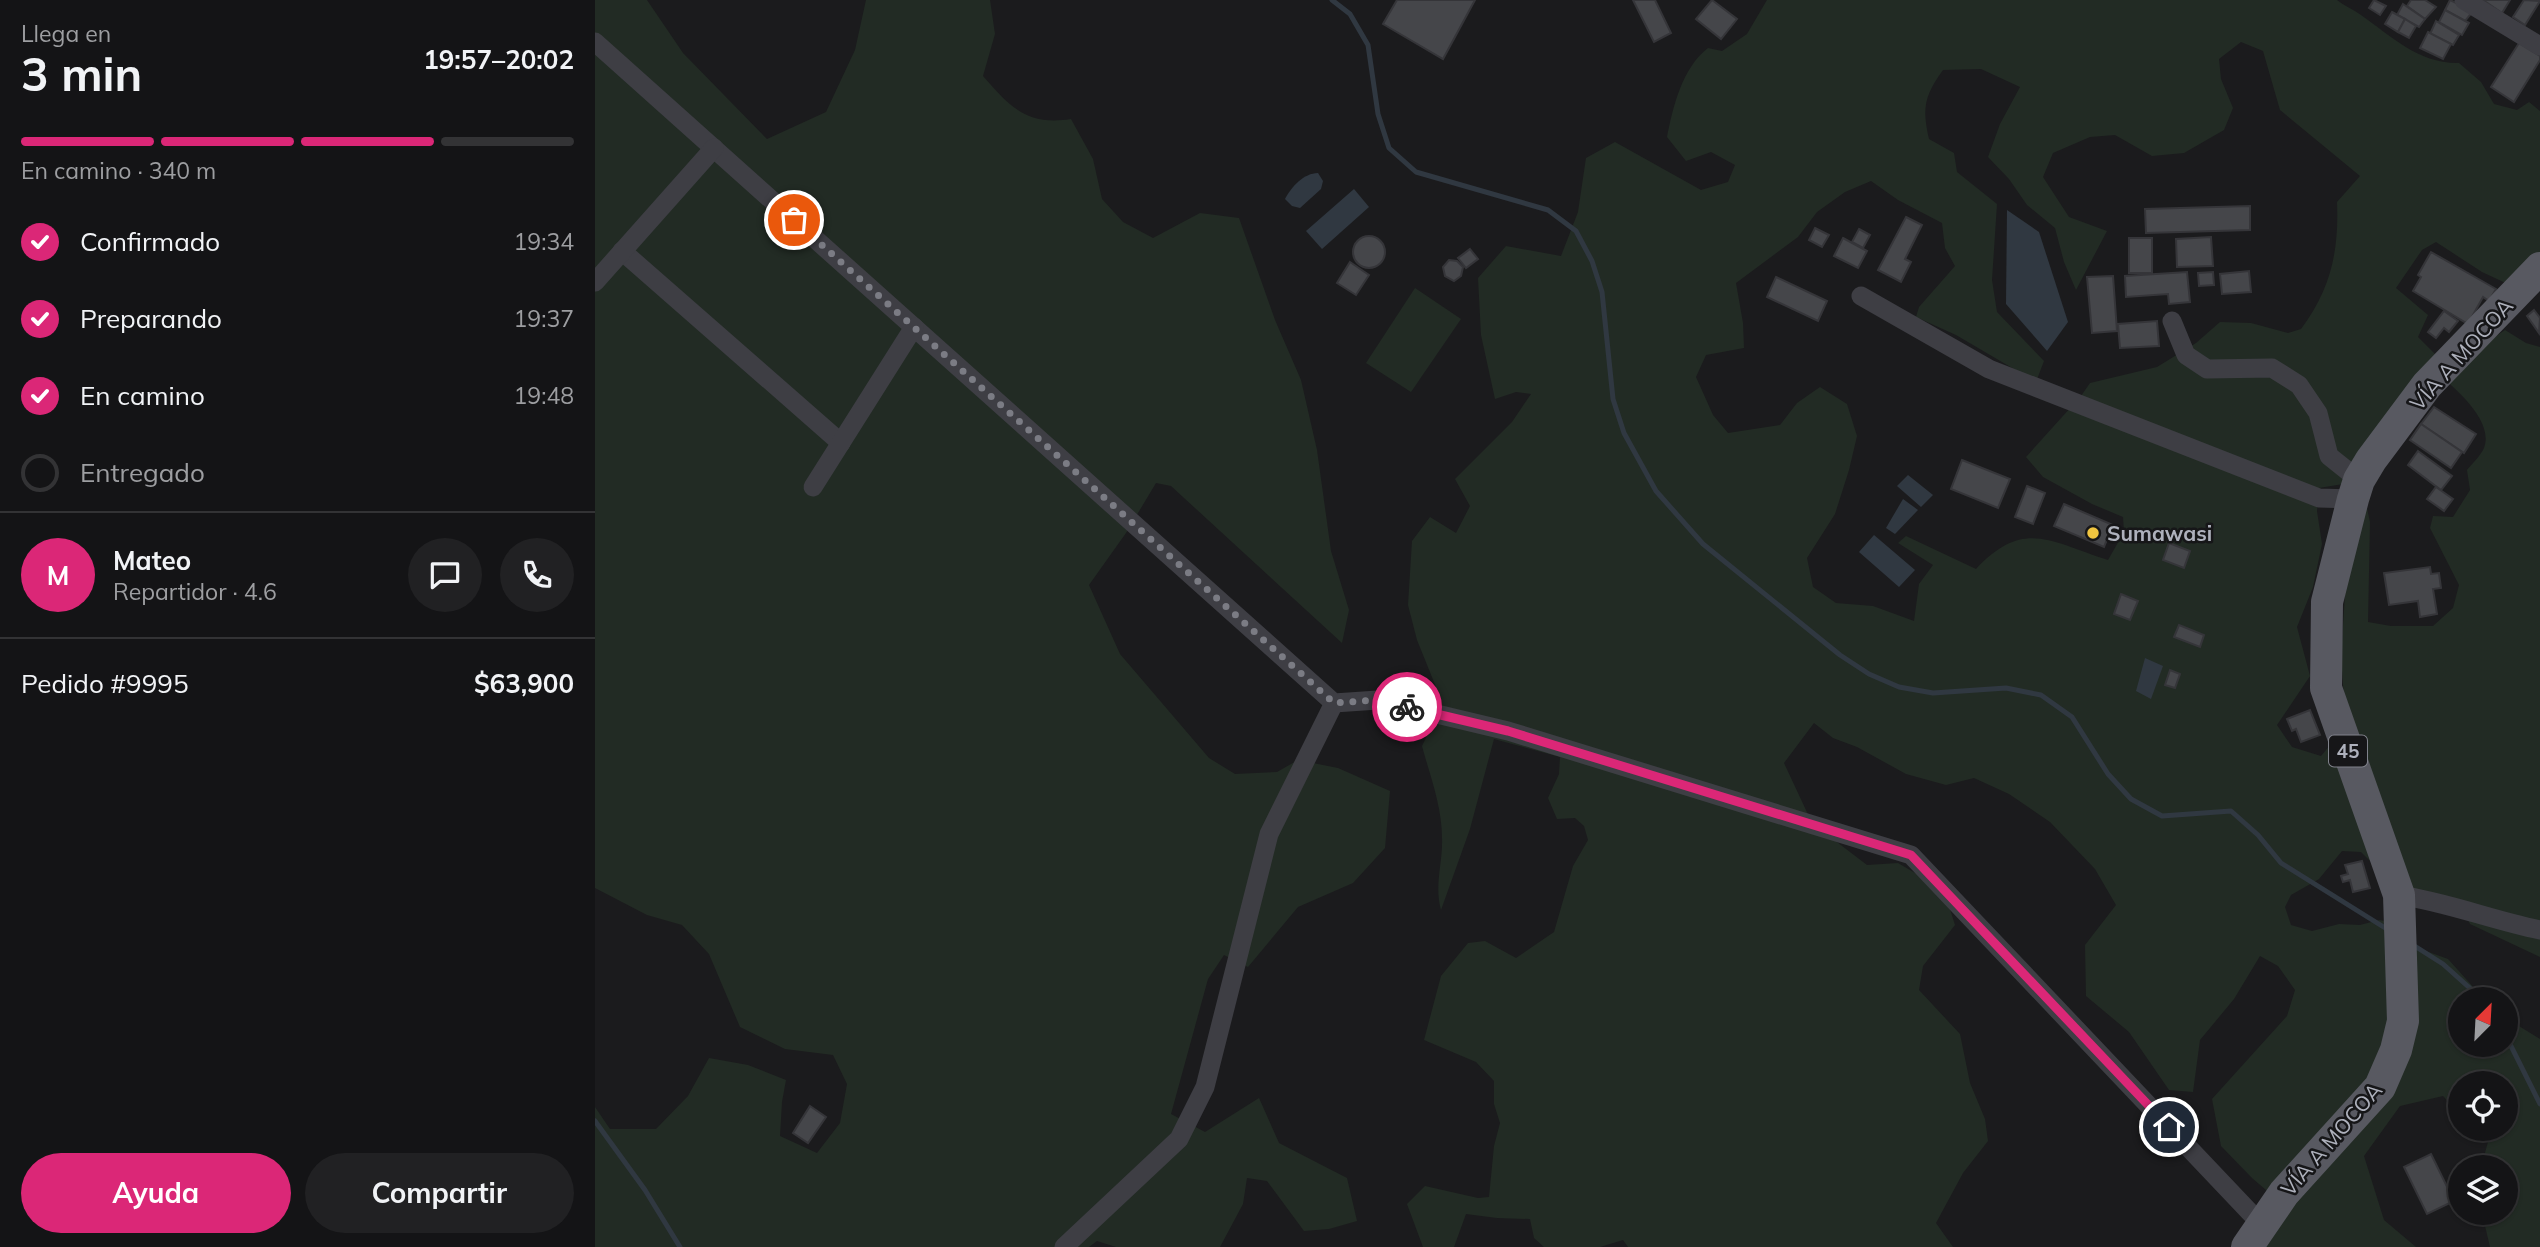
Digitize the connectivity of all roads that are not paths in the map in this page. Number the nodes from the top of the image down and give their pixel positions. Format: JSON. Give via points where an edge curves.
{"nodes":[{"id":1,"x":2464,"y":0,"type":"edge"},
{"id":2,"x":595,"y":42,"type":"edge"},
{"id":3,"x":2540,"y":46,"type":"edge"},
{"id":4,"x":714,"y":148,"type":"junction"},
{"id":5,"x":622,"y":251,"type":"junction"},
{"id":6,"x":2540,"y":268,"type":"edge"},
{"id":7,"x":595,"y":282,"type":"edge"},
{"id":8,"x":1861,"y":296,"type":"dead end"},
{"id":9,"x":2172,"y":321,"type":"dead end"},
{"id":10,"x":914,"y":327,"type":"junction"},
{"id":11,"x":841,"y":443,"type":"junction"},
{"id":12,"x":813,"y":487,"type":"dead end"},
{"id":13,"x":2356,"y":489,"type":"junction"},
{"id":14,"x":1334,"y":703,"type":"junction"},
{"id":15,"x":2399,"y":895,"type":"junction"},
{"id":16,"x":2540,"y":930,"type":"edge"},
{"id":17,"x":2254,"y":1235,"type":"edge"},
{"id":18,"x":1064,"y":1247,"type":"edge"}],
"edges":[{"from":1,"to":3,"type":"street"},
{"from":2,"to":4,"type":"street"},
{"from":4,"to":5,"type":"street"},
{"from":4,"to":10,"type":"street"},
{"from":5,"to":7,"type":"street"},
{"from":5,"to":11,"type":"street"},
{"from":6,"to":13,"type":"main road","name":"VÍA A MOCOA","number":"45","via":[[2427,385]]},
{"from":8,"to":13,"type":"street","via":[[1989,369],[2319,498]]},
{"from":9,"to":13,"type":"street","via":[[2186,355],[2207,369],[2272,368],[2299,385],[2318,413],[2329,456]]},
{"from":10,"to":11,"type":"street"},
{"from":10,"to":14,"type":"street"},
{"from":11,"to":12,"type":"street"},
{"from":13,"to":15,"type":"main road","name":"VÍA A MOCOA","number":"45","via":[[2327,601],[2326,688]]},
{"from":14,"to":17,"type":"street","via":[[1377,700],[1508,731],[1911,855]]},
{"from":14,"to":18,"type":"street","via":[[1269,834],[1205,1087],[1178,1139]]},
{"from":15,"to":16,"type":"street","via":[[2428,898]]},
{"from":15,"to":17,"type":"main road","name":"VÍA A MOCOA","number":"45","via":[[2403,1021],[2396,1050],[2380,1087],[2284,1193]]}]}
